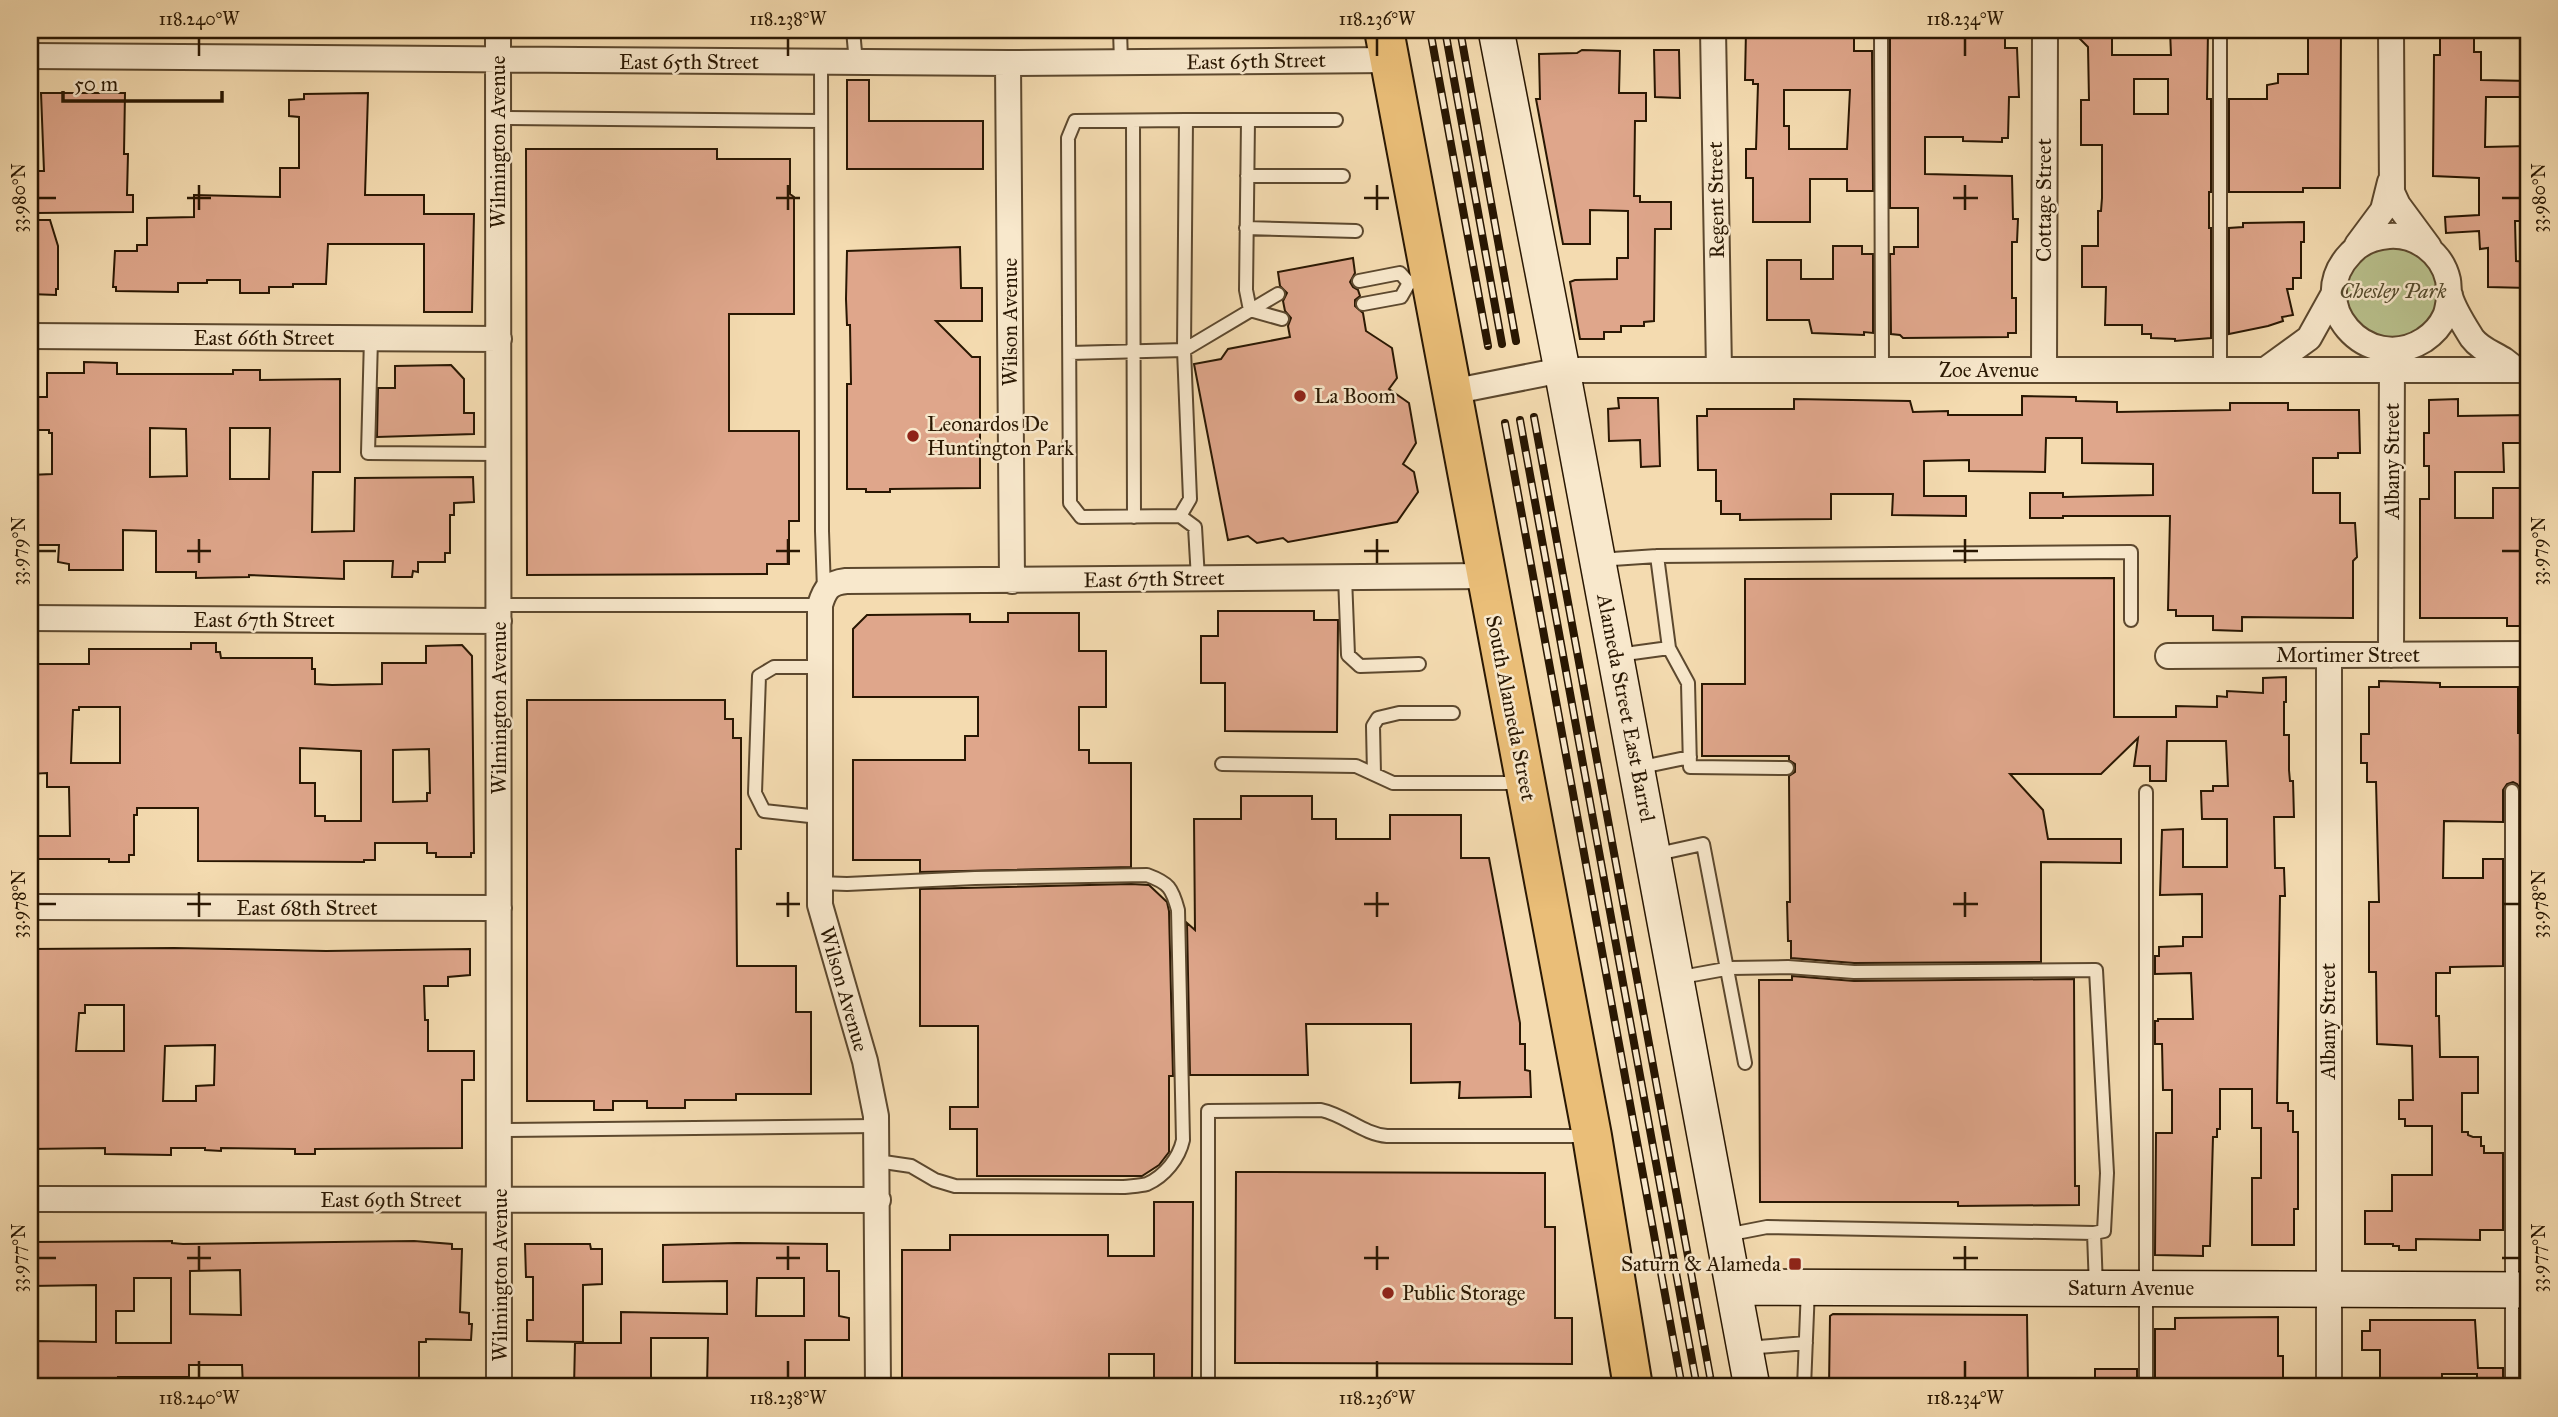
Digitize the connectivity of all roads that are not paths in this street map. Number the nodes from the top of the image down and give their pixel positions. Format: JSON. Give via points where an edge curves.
{"nodes":[{"id":1,"x":498,"y":30,"type":"edge"},
{"id":2,"x":853,"y":30,"type":"edge"},
{"id":3,"x":1120,"y":30,"type":"edge"},
{"id":4,"x":1496,"y":30,"type":"edge"},
{"id":5,"x":1713,"y":30,"type":"edge"},
{"id":6,"x":1881,"y":30,"type":"edge"},
{"id":7,"x":2045,"y":30,"type":"edge"},
{"id":8,"x":2220,"y":30,"type":"edge"},
{"id":9,"x":2390,"y":30,"type":"edge"},
{"id":10,"x":1387,"y":45,"type":"edge"},
{"id":11,"x":30,"y":56,"type":"edge"},
{"id":12,"x":498,"y":61,"type":"junction"},
{"id":13,"x":1121,"y":62,"type":"junction"},
{"id":14,"x":821,"y":63,"type":"junction"},
{"id":15,"x":856,"y":63,"type":"junction"},
{"id":16,"x":1008,"y":63,"type":"junction"},
{"id":17,"x":498,"y":118,"type":"junction"},
{"id":18,"x":1186,"y":120,"type":"junction"},
{"id":19,"x":1248,"y":120,"type":"junction"},
{"id":20,"x":1336,"y":120,"type":"dead end"},
{"id":21,"x":821,"y":121,"type":"junction"},
{"id":22,"x":1133,"y":121,"type":"junction"},
{"id":23,"x":1247,"y":176,"type":"junction"},
{"id":24,"x":1343,"y":176,"type":"dead end"},
{"id":25,"x":2390,"y":182,"type":"junction"},
{"id":26,"x":1246,"y":228,"type":"junction"},
{"id":27,"x":1356,"y":230,"type":"dead end"},
{"id":28,"x":2353,"y":251,"type":"junction"},
{"id":29,"x":2431,"y":251,"type":"junction"},
{"id":30,"x":1359,"y":281,"type":"dead end"},
{"id":31,"x":1410,"y":283,"type":"junction"},
{"id":32,"x":2334,"y":293,"type":"junction"},
{"id":33,"x":1278,"y":294,"type":"dead end"},
{"id":34,"x":2450,"y":295,"type":"junction"},
{"id":35,"x":1363,"y":304,"type":"dead end"},
{"id":36,"x":1250,"y":310,"type":"junction"},
{"id":37,"x":1282,"y":319,"type":"dead end"},
{"id":38,"x":30,"y":336,"type":"edge"},
{"id":39,"x":371,"y":338,"type":"junction"},
{"id":40,"x":499,"y":339,"type":"junction"},
{"id":41,"x":1184,"y":350,"type":"junction"},
{"id":42,"x":1135,"y":352,"type":"junction"},
{"id":43,"x":1070,"y":353,"type":"junction"},
{"id":44,"x":2392,"y":360,"type":"junction"},
{"id":45,"x":1563,"y":370,"type":"junction"},
{"id":46,"x":1719,"y":370,"type":"junction"},
{"id":47,"x":1882,"y":370,"type":"junction"},
{"id":48,"x":2044,"y":370,"type":"junction"},
{"id":49,"x":2220,"y":370,"type":"junction"},
{"id":50,"x":2265,"y":370,"type":"junction"},
{"id":51,"x":2521,"y":370,"type":"edge"},
{"id":52,"x":1451,"y":392,"type":"junction"},
{"id":53,"x":499,"y":454,"type":"junction"},
{"id":54,"x":1180,"y":516,"type":"junction"},
{"id":55,"x":1134,"y":517,"type":"junction"},
{"id":56,"x":1657,"y":556,"type":"junction"},
{"id":57,"x":1598,"y":560,"type":"junction"},
{"id":58,"x":1486,"y":576,"type":"junction"},
{"id":59,"x":1345,"y":577,"type":"junction"},
{"id":60,"x":1198,"y":579,"type":"junction"},
{"id":61,"x":1012,"y":581,"type":"junction"},
{"id":62,"x":822,"y":597,"type":"junction"},
{"id":63,"x":499,"y":613,"type":"junction"},
{"id":64,"x":30,"y":618,"type":"edge"},
{"id":65,"x":2131,"y":620,"type":"dead end"},
{"id":66,"x":1669,"y":648,"type":"junction"},
{"id":67,"x":2528,"y":654,"type":"edge"},
{"id":68,"x":2329,"y":655,"type":"junction"},
{"id":69,"x":2392,"y":655,"type":"junction"},
{"id":70,"x":1616,"y":656,"type":"junction"},
{"id":71,"x":2168,"y":656,"type":"dead end"},
{"id":72,"x":1419,"y":664,"type":"dead end"},
{"id":73,"x":820,"y":667,"type":"junction"},
{"id":74,"x":1453,"y":713,"type":"dead end"},
{"id":75,"x":1690,"y":757,"type":"junction"},
{"id":76,"x":1223,"y":765,"type":"dead end"},
{"id":77,"x":1637,"y":768,"type":"junction"},
{"id":78,"x":1787,"y":768,"type":"dead end"},
{"id":79,"x":1374,"y":774,"type":"junction"},
{"id":80,"x":1525,"y":783,"type":"junction"},
{"id":81,"x":2512,"y":791,"type":"dead end"},
{"id":82,"x":2146,"y":792,"type":"dead end"},
{"id":83,"x":820,"y":817,"type":"junction"},
{"id":84,"x":1653,"y":855,"type":"junction"},
{"id":85,"x":819,"y":883,"type":"junction"},
{"id":86,"x":30,"y":906,"type":"edge"},
{"id":87,"x":499,"y":908,"type":"junction"},
{"id":88,"x":1726,"y":969,"type":"junction"},
{"id":89,"x":1676,"y":978,"type":"junction"},
{"id":90,"x":1745,"y":1063,"type":"dead end"},
{"id":91,"x":876,"y":1126,"type":"junction"},
{"id":92,"x":500,"y":1130,"type":"junction"},
{"id":93,"x":1592,"y":1136,"type":"junction"},
{"id":94,"x":877,"y":1161,"type":"junction"},
{"id":95,"x":30,"y":1199,"type":"edge"},
{"id":96,"x":500,"y":1200,"type":"junction"},
{"id":97,"x":878,"y":1200,"type":"junction"},
{"id":98,"x":2094,"y":1233,"type":"junction"},
{"id":99,"x":1724,"y":1235,"type":"junction"},
{"id":100,"x":1734,"y":1287,"type":"junction"},
{"id":101,"x":1808,"y":1287,"type":"junction"},
{"id":102,"x":2096,"y":1288,"type":"junction"},
{"id":103,"x":2146,"y":1288,"type":"junction"},
{"id":104,"x":2328,"y":1289,"type":"junction"},
{"id":105,"x":2520,"y":1290,"type":"edge"},
{"id":106,"x":1806,"y":1343,"type":"junction"},
{"id":107,"x":1745,"y":1349,"type":"junction"},
{"id":108,"x":499,"y":1387,"type":"edge"},
{"id":109,"x":878,"y":1387,"type":"edge"},
{"id":110,"x":1208,"y":1387,"type":"edge"},
{"id":111,"x":1633,"y":1387,"type":"edge"},
{"id":112,"x":1752,"y":1387,"type":"edge"},
{"id":113,"x":1804,"y":1387,"type":"edge"},
{"id":114,"x":2146,"y":1387,"type":"edge"},
{"id":115,"x":2329,"y":1387,"type":"edge"},
{"id":116,"x":2512,"y":1387,"type":"edge"}],
"edges":[{"from":1,"to":12,"type":"street","name":"Wilmington Avenue"},
{"from":2,"to":15,"type":"lane"},
{"from":3,"to":13,"type":"lane"},
{"from":4,"to":45,"type":"street","name":"Alameda Street East Barrel"},
{"from":5,"to":46,"type":"street","name":"Regent Street"},
{"from":6,"to":47,"type":"lane"},
{"from":7,"to":48,"type":"street","name":"Cottage Street"},
{"from":8,"to":49,"type":"lane"},
{"from":9,"to":25,"type":"street"},
{"from":10,"to":13,"type":"street","name":"East 65th Street"},
{"from":10,"to":31,"type":"main road","name":"South Alameda Street"},
{"from":11,"to":12,"type":"street","name":"East 65th Street"},
{"from":12,"to":14,"type":"street","name":"East 65th Street"},
{"from":12,"to":17,"type":"street","name":"Wilmington Avenue"},
{"from":13,"to":16,"type":"street","name":"East 65th Street"},
{"from":14,"to":15,"type":"street","name":"East 65th Street"},
{"from":14,"to":21,"type":"lane"},
{"from":15,"to":16,"type":"street","name":"East 65th Street"},
{"from":16,"to":61,"type":"street","name":"Wilson Avenue"},
{"from":17,"to":21,"type":"lane"},
{"from":17,"to":40,"type":"street","name":"Wilmington Avenue"},
{"from":18,"to":19,"type":"lane"},
{"from":18,"to":22,"type":"lane"},
{"from":18,"to":41,"type":"lane"},
{"from":19,"to":20,"type":"lane"},
{"from":19,"to":23,"type":"lane"},
{"from":21,"to":62,"type":"lane"},
{"from":22,"to":42,"type":"lane"},
{"from":22,"to":43,"type":"lane","via":[[1075,121],[1068,138]]},
{"from":23,"to":24,"type":"lane"},
{"from":23,"to":26,"type":"lane"},
{"from":25,"to":28,"type":"street","via":[[2383,210]]},
{"from":25,"to":29,"type":"street","via":[[2398,205]]},
{"from":26,"to":27,"type":"lane"},
{"from":26,"to":36,"type":"lane"},
{"from":28,"to":29,"type":"street","via":[[2372,239],[2394,236],[2416,241]]},
{"from":28,"to":32,"type":"street","via":[[2339,270]]},
{"from":29,"to":34,"type":"street","via":[[2442,264]]},
{"from":30,"to":31,"type":"lane"},
{"from":31,"to":35,"type":"lane"},
{"from":31,"to":52,"type":"main road","name":"South Alameda Street"},
{"from":32,"to":44,"type":"street","via":[[2339,315],[2351,334]]},
{"from":32,"to":50,"type":"street","via":[[2309,338]]},
{"from":33,"to":36,"type":"lane"},
{"from":34,"to":44,"type":"street","via":[[2445,317],[2432,335]]},
{"from":34,"to":51,"type":"street","via":[[2474,341]]},
{"from":36,"to":37,"type":"lane"},
{"from":36,"to":41,"type":"lane"},
{"from":38,"to":39,"type":"street","name":"East 66th Street"},
{"from":39,"to":40,"type":"street","name":"East 66th Street"},
{"from":39,"to":53,"type":"lane","via":[[368,453]]},
{"from":40,"to":53,"type":"street","name":"Wilmington Avenue"},
{"from":41,"to":42,"type":"lane"},
{"from":41,"to":54,"type":"lane","via":[[1189,499]]},
{"from":42,"to":43,"type":"lane"},
{"from":42,"to":55,"type":"lane"},
{"from":43,"to":55,"type":"lane","via":[[1070,503],[1081,517]]},
{"from":44,"to":50,"type":"street","name":"Zoe Avenue"},
{"from":44,"to":51,"type":"street","name":"Zoe Avenue"},
{"from":44,"to":69,"type":"street","name":"Albany Street"},
{"from":45,"to":46,"type":"street","name":"Zoe Avenue"},
{"from":45,"to":52,"type":"street","name":"Zoe Avenue"},
{"from":45,"to":57,"type":"street","name":"Alameda Street East Barrel"},
{"from":46,"to":47,"type":"street","name":"Zoe Avenue"},
{"from":47,"to":48,"type":"street","name":"Zoe Avenue"},
{"from":48,"to":49,"type":"street","name":"Zoe Avenue"},
{"from":49,"to":50,"type":"street","name":"Zoe Avenue"},
{"from":52,"to":58,"type":"main road","name":"South Alameda Street"},
{"from":53,"to":63,"type":"street","name":"Wilmington Avenue"},
{"from":54,"to":55,"type":"lane"},
{"from":54,"to":60,"type":"lane","via":[[1195,527]]},
{"from":56,"to":57,"type":"lane"},
{"from":56,"to":65,"type":"lane","via":[[2131,552]]},
{"from":56,"to":66,"type":"lane"},
{"from":57,"to":70,"type":"street","name":"Alameda Street East Barrel"},
{"from":58,"to":59,"type":"street","name":"East 67th Street"},
{"from":58,"to":80,"type":"main road","name":"South Alameda Street"},
{"from":59,"to":60,"type":"street","name":"East 67th Street"},
{"from":59,"to":72,"type":"lane","via":[[1349,655],[1360,666]]},
{"from":60,"to":61,"type":"street","name":"East 67th Street"},
{"from":61,"to":62,"type":"street","name":"East 67th Street","via":[[836,582]]},
{"from":62,"to":63,"type":"lane"},
{"from":62,"to":73,"type":"street","name":"Wilson Avenue"},
{"from":63,"to":64,"type":"street","name":"East 67th Street"},
{"from":63,"to":87,"type":"street","name":"Wilmington Avenue"},
{"from":66,"to":70,"type":"lane"},
{"from":66,"to":75,"type":"lane","via":[[1688,682]]},
{"from":67,"to":69,"type":"street","name":"Mortimer Street"},
{"from":68,"to":69,"type":"street","name":"Mortimer Street"},
{"from":68,"to":71,"type":"street","name":"Mortimer Street"},
{"from":68,"to":104,"type":"street","name":"Albany Street"},
{"from":70,"to":77,"type":"street","name":"Alameda Street East Barrel"},
{"from":73,"to":83,"type":"street","name":"Wilson Avenue"},
{"from":73,"to":83,"type":"lane","via":[[774,667],[758,676],[755,793],[764,811]]},
{"from":74,"to":79,"type":"lane","via":[[1399,713],[1378,718],[1373,726]]},
{"from":75,"to":77,"type":"lane"},
{"from":75,"to":78,"type":"lane","via":[[1690,767]]},
{"from":76,"to":79,"type":"lane","via":[[1356,766]]},
{"from":77,"to":84,"type":"street","name":"Alameda Street East Barrel"},
{"from":79,"to":80,"type":"lane","via":[[1393,783]]},
{"from":80,"to":93,"type":"main road","name":"South Alameda Street"},
{"from":81,"to":105,"type":"lane"},
{"from":82,"to":103,"type":"lane"},
{"from":83,"to":85,"type":"street","name":"Wilson Avenue"},
{"from":84,"to":88,"type":"lane","via":[[1703,844]]},
{"from":84,"to":89,"type":"street","name":"Alameda Street East Barrel"},
{"from":85,"to":91,"type":"street","name":"Wilson Avenue","via":[[823,918],[864,1061]]},
{"from":85,"to":94,"type":"lane","via":[[1147,876],[1173,891],[1178,910],[1183,1140],[1170,1167],[1147,1184],[1124,1188],[955,1186],[911,1166]]},
{"from":86,"to":87,"type":"street","name":"East 68th Street"},
{"from":87,"to":92,"type":"street","name":"Wilmington Avenue"},
{"from":88,"to":89,"type":"lane"},
{"from":88,"to":90,"type":"lane"},
{"from":88,"to":98,"type":"lane","via":[[2096,970],[2107,1173],[2104,1231]]},
{"from":89,"to":99,"type":"street","name":"Alameda Street East Barrel"},
{"from":91,"to":92,"type":"lane"},
{"from":91,"to":94,"type":"street","name":"Wilson Avenue"},
{"from":92,"to":96,"type":"street","name":"Wilmington Avenue"},
{"from":93,"to":110,"type":"lane","via":[[1387,1136],[1321,1110],[1208,1111]]},
{"from":93,"to":111,"type":"main road","name":"South Alameda Street"},
{"from":94,"to":97,"type":"street","name":"Wilson Avenue"},
{"from":95,"to":96,"type":"street","name":"East 69th Street"},
{"from":96,"to":97,"type":"street","name":"East 69th Street"},
{"from":96,"to":108,"type":"street","name":"Wilmington Avenue"},
{"from":97,"to":109,"type":"street","name":"Wilson Avenue"},
{"from":98,"to":99,"type":"lane","via":[[1767,1227]]},
{"from":98,"to":102,"type":"lane"},
{"from":99,"to":100,"type":"street","name":"Alameda Street East Barrel"},
{"from":100,"to":101,"type":"street","name":"Saturn Avenue"},
{"from":100,"to":107,"type":"street","name":"Alameda Street East Barrel"},
{"from":101,"to":102,"type":"street","name":"Saturn Avenue"},
{"from":101,"to":106,"type":"lane"},
{"from":102,"to":103,"type":"street","name":"Saturn Avenue"},
{"from":103,"to":104,"type":"street","name":"Saturn Avenue"},
{"from":103,"to":114,"type":"lane"},
{"from":104,"to":105,"type":"street","name":"Saturn Avenue"},
{"from":104,"to":115,"type":"street","name":"Albany Street"},
{"from":105,"to":116,"type":"lane"},
{"from":106,"to":107,"type":"lane"},
{"from":106,"to":113,"type":"lane"},
{"from":107,"to":112,"type":"street","name":"Alameda Street East Barrel"}]}
